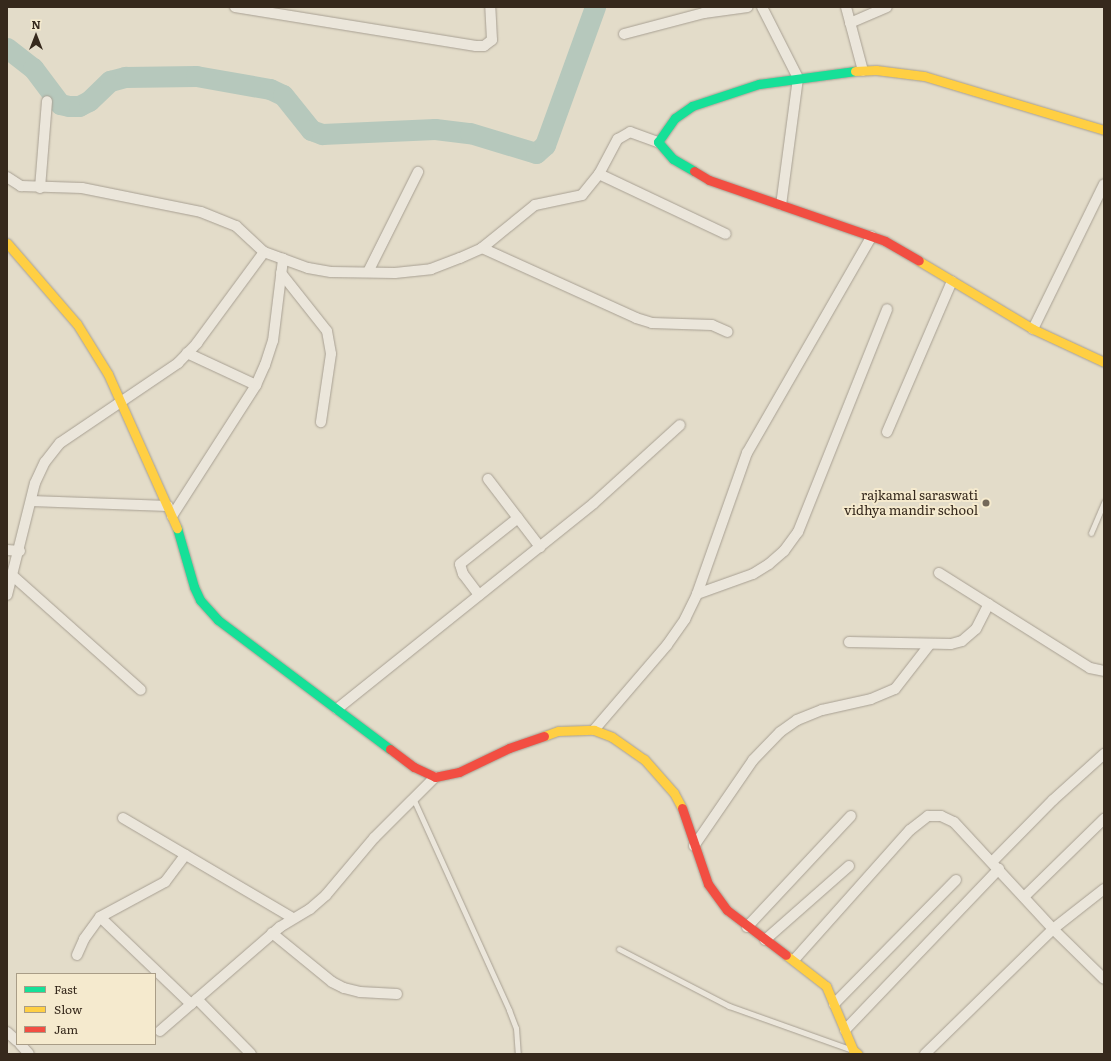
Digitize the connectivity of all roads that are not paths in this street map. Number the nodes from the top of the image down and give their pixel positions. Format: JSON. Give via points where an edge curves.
{"nodes":[{"id":1,"x":235,"y":7,"type":"edge"},
{"id":2,"x":490,"y":7,"type":"edge"},
{"id":3,"x":748,"y":7,"type":"edge"},
{"id":4,"x":762,"y":7,"type":"edge"},
{"id":5,"x":846,"y":7,"type":"edge"},
{"id":6,"x":887,"y":7,"type":"edge"},
{"id":7,"x":850,"y":23,"type":"junction"},
{"id":8,"x":624,"y":34,"type":"dead end"},
{"id":9,"x":863,"y":71,"type":"junction"},
{"id":10,"x":798,"y":78,"type":"junction"},
{"id":11,"x":46,"y":101,"type":"dead end"},
{"id":12,"x":1104,"y":130,"type":"edge"},
{"id":13,"x":658,"y":142,"type":"junction"},
{"id":14,"x":418,"y":172,"type":"dead end"},
{"id":15,"x":599,"y":174,"type":"junction"},
{"id":16,"x":7,"y":177,"type":"edge"},
{"id":17,"x":1104,"y":184,"type":"edge"},
{"id":18,"x":40,"y":188,"type":"junction"},
{"id":19,"x":781,"y":205,"type":"junction"},
{"id":20,"x":726,"y":234,"type":"dead end"},
{"id":21,"x":872,"y":236,"type":"junction"},
{"id":22,"x":7,"y":243,"type":"edge"},
{"id":23,"x":482,"y":248,"type":"junction"},
{"id":24,"x":264,"y":252,"type":"junction"},
{"id":25,"x":283,"y":259,"type":"junction"},
{"id":26,"x":368,"y":272,"type":"junction"},
{"id":27,"x":281,"y":273,"type":"junction"},
{"id":28,"x":952,"y":281,"type":"junction"},
{"id":29,"x":887,"y":309,"type":"dead end"},
{"id":30,"x":1033,"y":329,"type":"junction"},
{"id":31,"x":728,"y":332,"type":"dead end"},
{"id":32,"x":187,"y":353,"type":"junction"},
{"id":33,"x":1104,"y":362,"type":"edge"},
{"id":34,"x":256,"y":385,"type":"junction"},
{"id":35,"x":122,"y":400,"type":"junction"},
{"id":36,"x":321,"y":422,"type":"dead end"},
{"id":37,"x":680,"y":425,"type":"dead end"},
{"id":38,"x":887,"y":432,"type":"dead end"},
{"id":39,"x":488,"y":479,"type":"dead end"},
{"id":40,"x":31,"y":501,"type":"junction"},
{"id":41,"x":1104,"y":502,"type":"edge"},
{"id":42,"x":168,"y":506,"type":"junction"},
{"id":43,"x":172,"y":516,"type":"junction"},
{"id":44,"x":518,"y":518,"type":"junction"},
{"id":45,"x":1091,"y":533,"type":"dead end"},
{"id":46,"x":540,"y":547,"type":"junction"},
{"id":47,"x":7,"y":550,"type":"edge"},
{"id":48,"x":20,"y":551,"type":"junction"},
{"id":49,"x":939,"y":573,"type":"dead end"},
{"id":50,"x":13,"y":576,"type":"junction"},
{"id":51,"x":698,"y":594,"type":"junction"},
{"id":52,"x":7,"y":595,"type":"edge"},
{"id":53,"x":479,"y":595,"type":"junction"},
{"id":54,"x":989,"y":604,"type":"junction"},
{"id":55,"x":849,"y":642,"type":"dead end"},
{"id":56,"x":930,"y":644,"type":"junction"},
{"id":57,"x":1104,"y":671,"type":"edge"},
{"id":58,"x":141,"y":690,"type":"dead end"},
{"id":59,"x":337,"y":709,"type":"junction"},
{"id":60,"x":594,"y":730,"type":"junction"},
{"id":61,"x":1104,"y":754,"type":"edge"},
{"id":62,"x":435,"y":777,"type":"junction"},
{"id":63,"x":413,"y":798,"type":"junction"},
{"id":64,"x":850,"y":816,"type":"dead end"},
{"id":65,"x":123,"y":818,"type":"dead end"},
{"id":66,"x":1104,"y":819,"type":"edge"},
{"id":67,"x":694,"y":846,"type":"junction"},
{"id":68,"x":185,"y":855,"type":"junction"},
{"id":69,"x":849,"y":866,"type":"dead end"},
{"id":70,"x":995,"y":866,"type":"junction"},
{"id":71,"x":956,"y":880,"type":"dead end"},
{"id":72,"x":1104,"y":889,"type":"edge"},
{"id":73,"x":1024,"y":897,"type":"junction"},
{"id":74,"x":100,"y":917,"type":"junction"},
{"id":75,"x":293,"y":918,"type":"junction"},
{"id":76,"x":747,"y":927,"type":"junction"},
{"id":77,"x":1053,"y":929,"type":"junction"},
{"id":78,"x":272,"y":933,"type":"junction"},
{"id":79,"x":765,"y":940,"type":"junction"},
{"id":80,"x":619,"y":949,"type":"dead end"},
{"id":81,"x":77,"y":955,"type":"dead end"},
{"id":82,"x":794,"y":960,"type":"junction"},
{"id":83,"x":1104,"y":979,"type":"edge"},
{"id":84,"x":397,"y":994,"type":"dead end"},
{"id":85,"x":194,"y":1001,"type":"junction"},
{"id":86,"x":834,"y":1004,"type":"junction"},
{"id":87,"x":845,"y":1030,"type":"junction"},
{"id":88,"x":160,"y":1031,"type":"dead end"},
{"id":89,"x":7,"y":1032,"type":"edge"},
{"id":90,"x":16,"y":1040,"type":"edge"},
{"id":91,"x":21,"y":1045,"type":"edge"},
{"id":92,"x":855,"y":1052,"type":"edge"},
{"id":93,"x":29,"y":1054,"type":"edge"},
{"id":94,"x":251,"y":1054,"type":"edge"},
{"id":95,"x":518,"y":1054,"type":"edge"},
{"id":96,"x":925,"y":1054,"type":"edge"}],
"edges":[{"from":1,"to":2,"type":"street","via":[[476,46],[484,46],[492,40]]},
{"from":3,"to":8,"type":"street","via":[[704,13]]},
{"from":4,"to":10,"type":"street"},
{"from":5,"to":7,"type":"street"},
{"from":6,"to":7,"type":"street"},
{"from":7,"to":9,"type":"street"},
{"from":9,"to":10,"type":"street"},
{"from":9,"to":12,"type":"street","via":[[876,70],[924,76]]},
{"from":10,"to":13,"type":"street","via":[[759,84],[692,106],[675,118]]},
{"from":10,"to":19,"type":"street"},
{"from":11,"to":18,"type":"street"},
{"from":13,"to":15,"type":"street","via":[[630,132],[618,139]]},
{"from":13,"to":19,"type":"street","via":[[673,159],[709,180]]},
{"from":14,"to":26,"type":"street"},
{"from":15,"to":20,"type":"street"},
{"from":15,"to":23,"type":"street","via":[[582,195],[548,201],[527,209]]},
{"from":16,"to":18,"type":"street","via":[[21,186]]},
{"from":17,"to":30,"type":"street"},
{"from":18,"to":24,"type":"street","via":[[82,188],[201,212],[236,226]]},
{"from":19,"to":21,"type":"street"},
{"from":21,"to":28,"type":"street"},
{"from":21,"to":51,"type":"street","via":[[747,453]]},
{"from":22,"to":35,"type":"street","via":[[77,324]]},
{"from":23,"to":26,"type":"street","via":[[431,268],[395,273]]},
{"from":23,"to":31,"type":"street","via":[[636,318],[652,323],[712,325]]},
{"from":24,"to":25,"type":"street"},
{"from":24,"to":32,"type":"street"},
{"from":25,"to":26,"type":"street","via":[[331,272]]},
{"from":25,"to":27,"type":"street"},
{"from":27,"to":34,"type":"street","via":[[273,341]]},
{"from":27,"to":36,"type":"street","via":[[327,331],[331,354]]},
{"from":28,"to":30,"type":"street"},
{"from":28,"to":38,"type":"street"},
{"from":29,"to":51,"type":"street","via":[[798,532],[784,551],[753,574]]},
{"from":30,"to":33,"type":"street"},
{"from":32,"to":34,"type":"street"},
{"from":32,"to":35,"type":"street","via":[[178,363]]},
{"from":34,"to":43,"type":"street"},
{"from":35,"to":40,"type":"street","via":[[60,442],[45,462],[35,483]]},
{"from":35,"to":42,"type":"street"},
{"from":37,"to":46,"type":"street","via":[[594,503]]},
{"from":39,"to":44,"type":"street"},
{"from":40,"to":42,"type":"street"},
{"from":40,"to":48,"type":"street"},
{"from":41,"to":45,"type":"lane"},
{"from":42,"to":43,"type":"street"},
{"from":43,"to":59,"type":"street","via":[[189,574],[200,600],[218,620]]},
{"from":44,"to":46,"type":"street"},
{"from":44,"to":53,"type":"street","via":[[460,564],[463,574]]},
{"from":46,"to":53,"type":"street"},
{"from":47,"to":48,"type":"street"},
{"from":48,"to":50,"type":"street"},
{"from":49,"to":54,"type":"street"},
{"from":50,"to":52,"type":"street"},
{"from":50,"to":58,"type":"street"},
{"from":51,"to":60,"type":"street","via":[[685,619],[667,644]]},
{"from":53,"to":59,"type":"street"},
{"from":54,"to":56,"type":"street","via":[[976,629],[962,641]]},
{"from":54,"to":57,"type":"street","via":[[1090,668]]},
{"from":55,"to":56,"type":"street"},
{"from":56,"to":67,"type":"street","via":[[895,689],[871,699],[822,710],[797,720],[780,732],[753,760]]},
{"from":59,"to":62,"type":"street","via":[[414,767]]},
{"from":60,"to":62,"type":"street","via":[[558,731],[533,738],[459,772]]},
{"from":60,"to":67,"type":"street","via":[[618,741],[644,759],[659,774],[674,793],[687,819]]},
{"from":61,"to":70,"type":"street","via":[[1053,800]]},
{"from":62,"to":63,"type":"street"},
{"from":63,"to":75,"type":"street","via":[[374,838],[326,895],[310,909]]},
{"from":63,"to":95,"type":"lane","via":[[509,1010],[516,1028]]},
{"from":64,"to":76,"type":"street"},
{"from":65,"to":68,"type":"street"},
{"from":66,"to":73,"type":"street"},
{"from":67,"to":76,"type":"street","via":[[708,884],[727,910]]},
{"from":68,"to":74,"type":"street","via":[[165,882]]},
{"from":68,"to":75,"type":"street"},
{"from":69,"to":79,"type":"street"},
{"from":70,"to":73,"type":"street"},
{"from":70,"to":82,"type":"street","via":[[954,822],[941,816],[928,816],[910,830]]},
{"from":70,"to":87,"type":"street"},
{"from":71,"to":86,"type":"street"},
{"from":72,"to":77,"type":"street"},
{"from":73,"to":77,"type":"street"},
{"from":74,"to":81,"type":"street"},
{"from":74,"to":85,"type":"street"},
{"from":75,"to":78,"type":"street"},
{"from":76,"to":79,"type":"street"},
{"from":77,"to":83,"type":"street"},
{"from":77,"to":96,"type":"street"},
{"from":78,"to":84,"type":"street","via":[[332,982],[344,988],[360,992]]},
{"from":78,"to":85,"type":"street"},
{"from":79,"to":82,"type":"street"},
{"from":80,"to":92,"type":"lane","via":[[729,1006]]},
{"from":82,"to":86,"type":"street","via":[[826,986]]},
{"from":85,"to":88,"type":"street"},
{"from":85,"to":94,"type":"street"},
{"from":86,"to":87,"type":"street"},
{"from":87,"to":92,"type":"street"},
{"from":89,"to":90,"type":"street"},
{"from":91,"to":93,"type":"street"}]}
